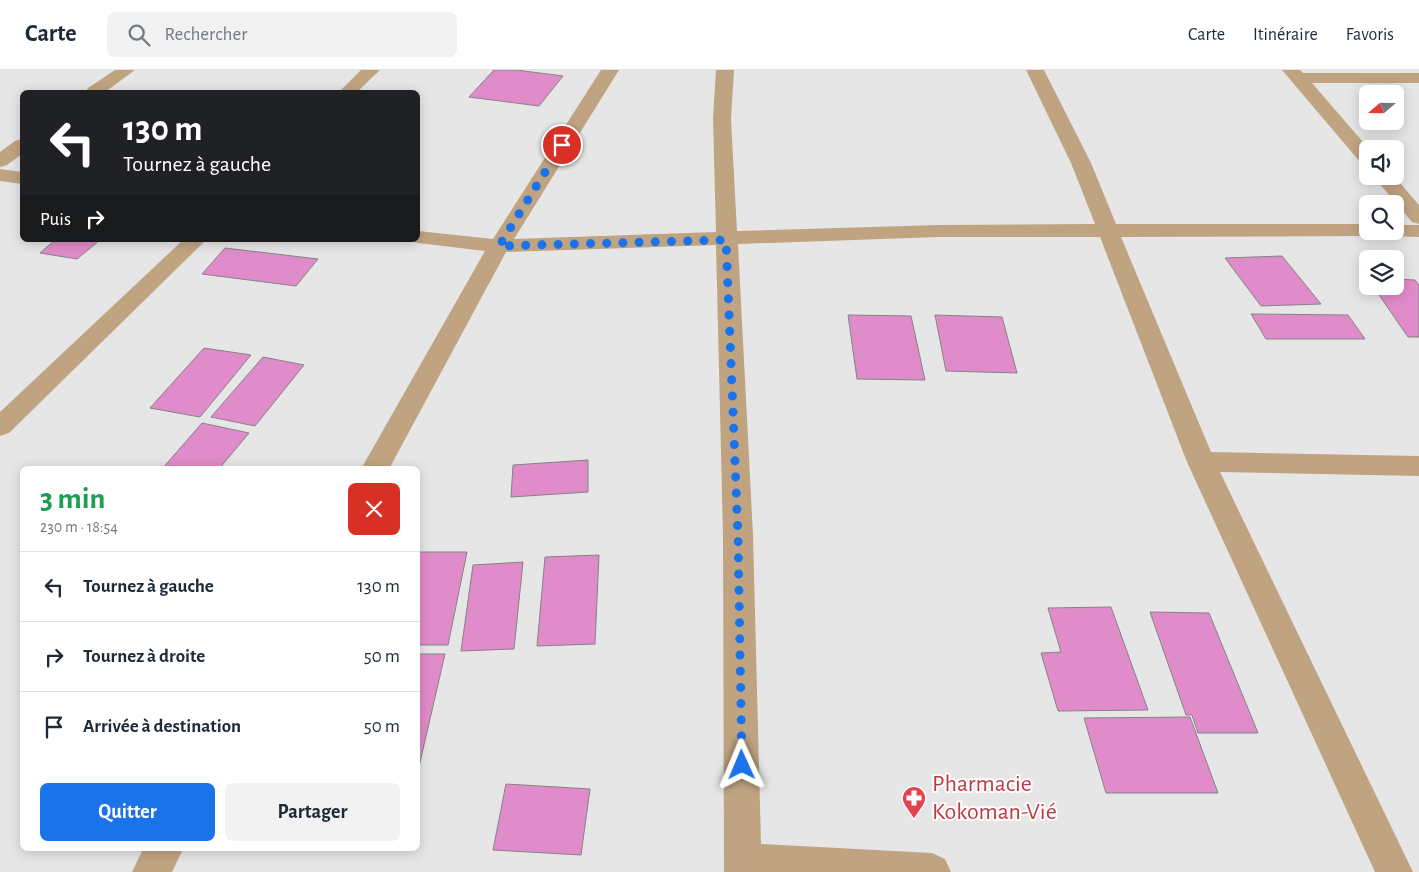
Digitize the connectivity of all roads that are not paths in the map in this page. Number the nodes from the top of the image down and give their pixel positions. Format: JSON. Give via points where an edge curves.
{"nodes":[{"id":1,"x":126,"y":70,"type":"edge"},
{"id":2,"x":371,"y":70,"type":"edge"},
{"id":3,"x":610,"y":70,"type":"edge"},
{"id":4,"x":725,"y":70,"type":"edge"},
{"id":5,"x":1035,"y":70,"type":"edge"},
{"id":6,"x":1295,"y":74,"type":"edge"},
{"id":7,"x":1419,"y":78,"type":"edge"},
{"id":8,"x":97,"y":90,"type":"edge"},
{"id":9,"x":349,"y":90,"type":"edge"},
{"id":10,"x":20,"y":146,"type":"edge"},
{"id":11,"x":1359,"y":149,"type":"edge"},
{"id":12,"x":0,"y":161,"type":"edge"},
{"id":13,"x":0,"y":175,"type":"edge"},
{"id":14,"x":20,"y":178,"type":"edge"},
{"id":15,"x":1390,"y":185,"type":"edge"},
{"id":16,"x":1419,"y":218,"type":"edge"},
{"id":17,"x":1107,"y":229,"type":"junction"},
{"id":18,"x":1359,"y":230,"type":"edge"},
{"id":19,"x":1404,"y":231,"type":"edge"},
{"id":20,"x":1419,"y":231,"type":"edge"},
{"id":21,"x":420,"y":238,"type":"edge"},
{"id":22,"x":726,"y":240,"type":"junction"},
{"id":23,"x":193,"y":242,"type":"edge"},
{"id":24,"x":499,"y":246,"type":"junction"},
{"id":25,"x":0,"y":427,"type":"edge"},
{"id":26,"x":1201,"y":462,"type":"junction"},
{"id":27,"x":377,"y":466,"type":"edge"},
{"id":28,"x":1419,"y":466,"type":"edge"},
{"id":29,"x":163,"y":851,"type":"edge"},
{"id":30,"x":743,"y":867,"type":"edge"},
{"id":31,"x":151,"y":872,"type":"edge"},
{"id":32,"x":932,"y":872,"type":"edge"},
{"id":33,"x":1394,"y":872,"type":"edge"}],
"edges":[{"from":1,"to":8,"type":"street"},
{"from":2,"to":9,"type":"street"},
{"from":3,"to":24,"type":"street"},
{"from":4,"to":22,"type":"street","via":[[722,119]]},
{"from":5,"to":17,"type":"street","via":[[1081,162]]},
{"from":6,"to":7,"type":"street"},
{"from":6,"to":11,"type":"street"},
{"from":10,"to":12,"type":"street"},
{"from":13,"to":14,"type":"street"},
{"from":15,"to":16,"type":"street"},
{"from":17,"to":18,"type":"street"},
{"from":17,"to":22,"type":"street","via":[[939,231]]},
{"from":17,"to":26,"type":"street"},
{"from":19,"to":20,"type":"street"},
{"from":21,"to":24,"type":"street"},
{"from":22,"to":24,"type":"street"},
{"from":22,"to":30,"type":"street","via":[[738,535]]},
{"from":23,"to":25,"type":"street"},
{"from":24,"to":27,"type":"street"},
{"from":26,"to":28,"type":"street"},
{"from":26,"to":33,"type":"street"},
{"from":29,"to":31,"type":"street"},
{"from":30,"to":32,"type":"street"}]}
